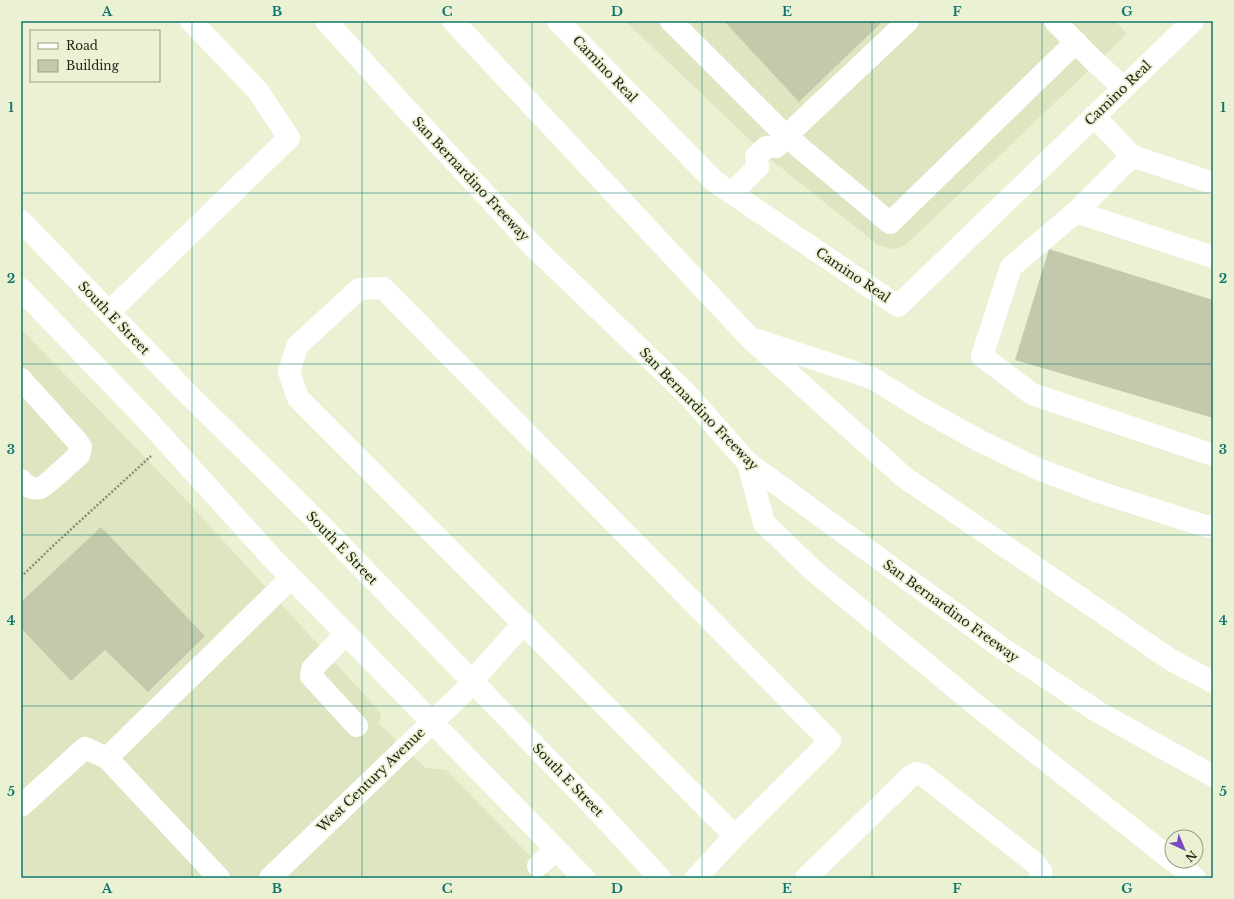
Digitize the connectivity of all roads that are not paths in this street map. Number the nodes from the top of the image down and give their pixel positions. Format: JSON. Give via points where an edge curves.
{"nodes":[{"id":1,"x":191,"y":21,"type":"edge"},
{"id":2,"x":326,"y":21,"type":"edge"},
{"id":3,"x":453,"y":21,"type":"edge"},
{"id":4,"x":558,"y":21,"type":"edge"},
{"id":5,"x":671,"y":21,"type":"edge"},
{"id":6,"x":908,"y":21,"type":"edge"},
{"id":7,"x":1055,"y":21,"type":"edge"},
{"id":8,"x":1193,"y":21,"type":"edge"},
{"id":9,"x":1076,"y":42,"type":"junction"},
{"id":10,"x":1124,"y":88,"type":"junction"},
{"id":11,"x":1094,"y":116,"type":"junction"},
{"id":12,"x":781,"y":141,"type":"junction"},
{"id":13,"x":1132,"y":156,"type":"junction"},
{"id":14,"x":1213,"y":183,"type":"edge"},
{"id":15,"x":732,"y":193,"type":"junction"},
{"id":16,"x":1076,"y":212,"type":"junction"},
{"id":17,"x":21,"y":221,"type":"edge"},
{"id":18,"x":1213,"y":256,"type":"edge"},
{"id":19,"x":21,"y":289,"type":"edge"},
{"id":20,"x":109,"y":312,"type":"junction"},
{"id":21,"x":750,"y":338,"type":"junction"},
{"id":22,"x":21,"y":379,"type":"edge"},
{"id":23,"x":1213,"y":455,"type":"edge"},
{"id":24,"x":748,"y":463,"type":"junction"},
{"id":25,"x":21,"y":480,"type":"edge"},
{"id":26,"x":1213,"y":527,"type":"edge"},
{"id":27,"x":291,"y":578,"type":"junction"},
{"id":28,"x":524,"y":624,"type":"junction"},
{"id":29,"x":346,"y":634,"type":"junction"},
{"id":30,"x":1213,"y":682,"type":"edge"},
{"id":31,"x":473,"y":683,"type":"junction"},
{"id":32,"x":432,"y":721,"type":"junction"},
{"id":33,"x":357,"y":726,"type":"dead end"},
{"id":34,"x":107,"y":758,"type":"junction"},
{"id":35,"x":1213,"y":776,"type":"edge"},
{"id":36,"x":21,"y":806,"type":"edge"},
{"id":37,"x":735,"y":836,"type":"junction"},
{"id":38,"x":555,"y":850,"type":"junction"},
{"id":39,"x":1164,"y":853,"type":"edge"},
{"id":40,"x":538,"y":866,"type":"dead end"},
{"id":41,"x":1184,"y":869,"type":"edge"},
{"id":42,"x":219,"y":878,"type":"edge"},
{"id":43,"x":270,"y":878,"type":"edge"},
{"id":44,"x":584,"y":878,"type":"edge"},
{"id":45,"x":660,"y":878,"type":"edge"},
{"id":46,"x":696,"y":878,"type":"edge"},
{"id":47,"x":806,"y":878,"type":"edge"},
{"id":48,"x":1040,"y":878,"type":"edge"},
{"id":49,"x":1195,"y":878,"type":"edge"}],
"edges":[{"from":1,"to":20,"type":"main road","via":[[258,91],[289,138]]},
{"from":2,"to":24,"type":"main road","name":"San Bernardino Freeway","via":[[533,246],[686,393]]},
{"from":3,"to":21,"type":"main road"},
{"from":4,"to":15,"type":"main road","name":"Camino Real","via":[[714,181]]},
{"from":5,"to":12,"type":"main road"},
{"from":6,"to":12,"type":"main road"},
{"from":7,"to":9,"type":"main road"},
{"from":8,"to":10,"type":"main road","name":"Camino Real"},
{"from":9,"to":10,"type":"main road"},
{"from":9,"to":12,"type":"main road","via":[[890,223]]},
{"from":10,"to":11,"type":"main road","name":"Camino Real"},
{"from":11,"to":13,"type":"main road"},
{"from":11,"to":15,"type":"main road","name":"Camino Real","via":[[898,306]]},
{"from":12,"to":15,"type":"main road","via":[[778,156],[767,169],[758,167]]},
{"from":13,"to":14,"type":"main road"},
{"from":13,"to":16,"type":"main road"},
{"from":16,"to":18,"type":"main road"},
{"from":16,"to":23,"type":"main road","via":[[1011,267],[982,356],[1032,394]]},
{"from":17,"to":20,"type":"main road","name":"South E Street"},
{"from":19,"to":27,"type":"main road","via":[[167,441]]},
{"from":20,"to":31,"type":"main road","name":"South E Street","via":[[315,519]]},
{"from":21,"to":26,"type":"main road","via":[[872,378],[980,441],[1038,468],[1096,491]]},
{"from":21,"to":30,"type":"main road","via":[[904,477],[1171,660]]},
{"from":22,"to":25,"type":"main road","via":[[81,447],[79,455],[42,488],[32,489]]},
{"from":24,"to":35,"type":"main road","name":"San Bernardino Freeway","via":[[1002,648],[1098,712]]},
{"from":24,"to":39,"type":"main road","via":[[764,523],[815,572],[981,709]]},
{"from":27,"to":29,"type":"main road"},
{"from":27,"to":34,"type":"main road"},
{"from":28,"to":31,"type":"main road","name":"West Century Avenue"},
{"from":28,"to":37,"type":"main road"},
{"from":28,"to":37,"type":"main road","via":[[298,398],[289,372],[298,346],[359,288],[383,288],[830,741]]},
{"from":29,"to":32,"type":"main road"},
{"from":29,"to":33,"type":"main road","via":[[312,669],[311,676]]},
{"from":31,"to":32,"type":"main road","name":"West Century Avenue"},
{"from":31,"to":45,"type":"main road","name":"South E Street"},
{"from":32,"to":38,"type":"main road"},
{"from":32,"to":43,"type":"main road","name":"West Century Avenue"},
{"from":34,"to":36,"type":"main road","via":[[85,748]]},
{"from":34,"to":42,"type":"main road"},
{"from":37,"to":46,"type":"main road"},
{"from":38,"to":40,"type":"main road"},
{"from":38,"to":44,"type":"main road"},
{"from":41,"to":49,"type":"main road"},
{"from":47,"to":48,"type":"main road","via":[[917,773],[1035,863],[1041,871]]}]}
